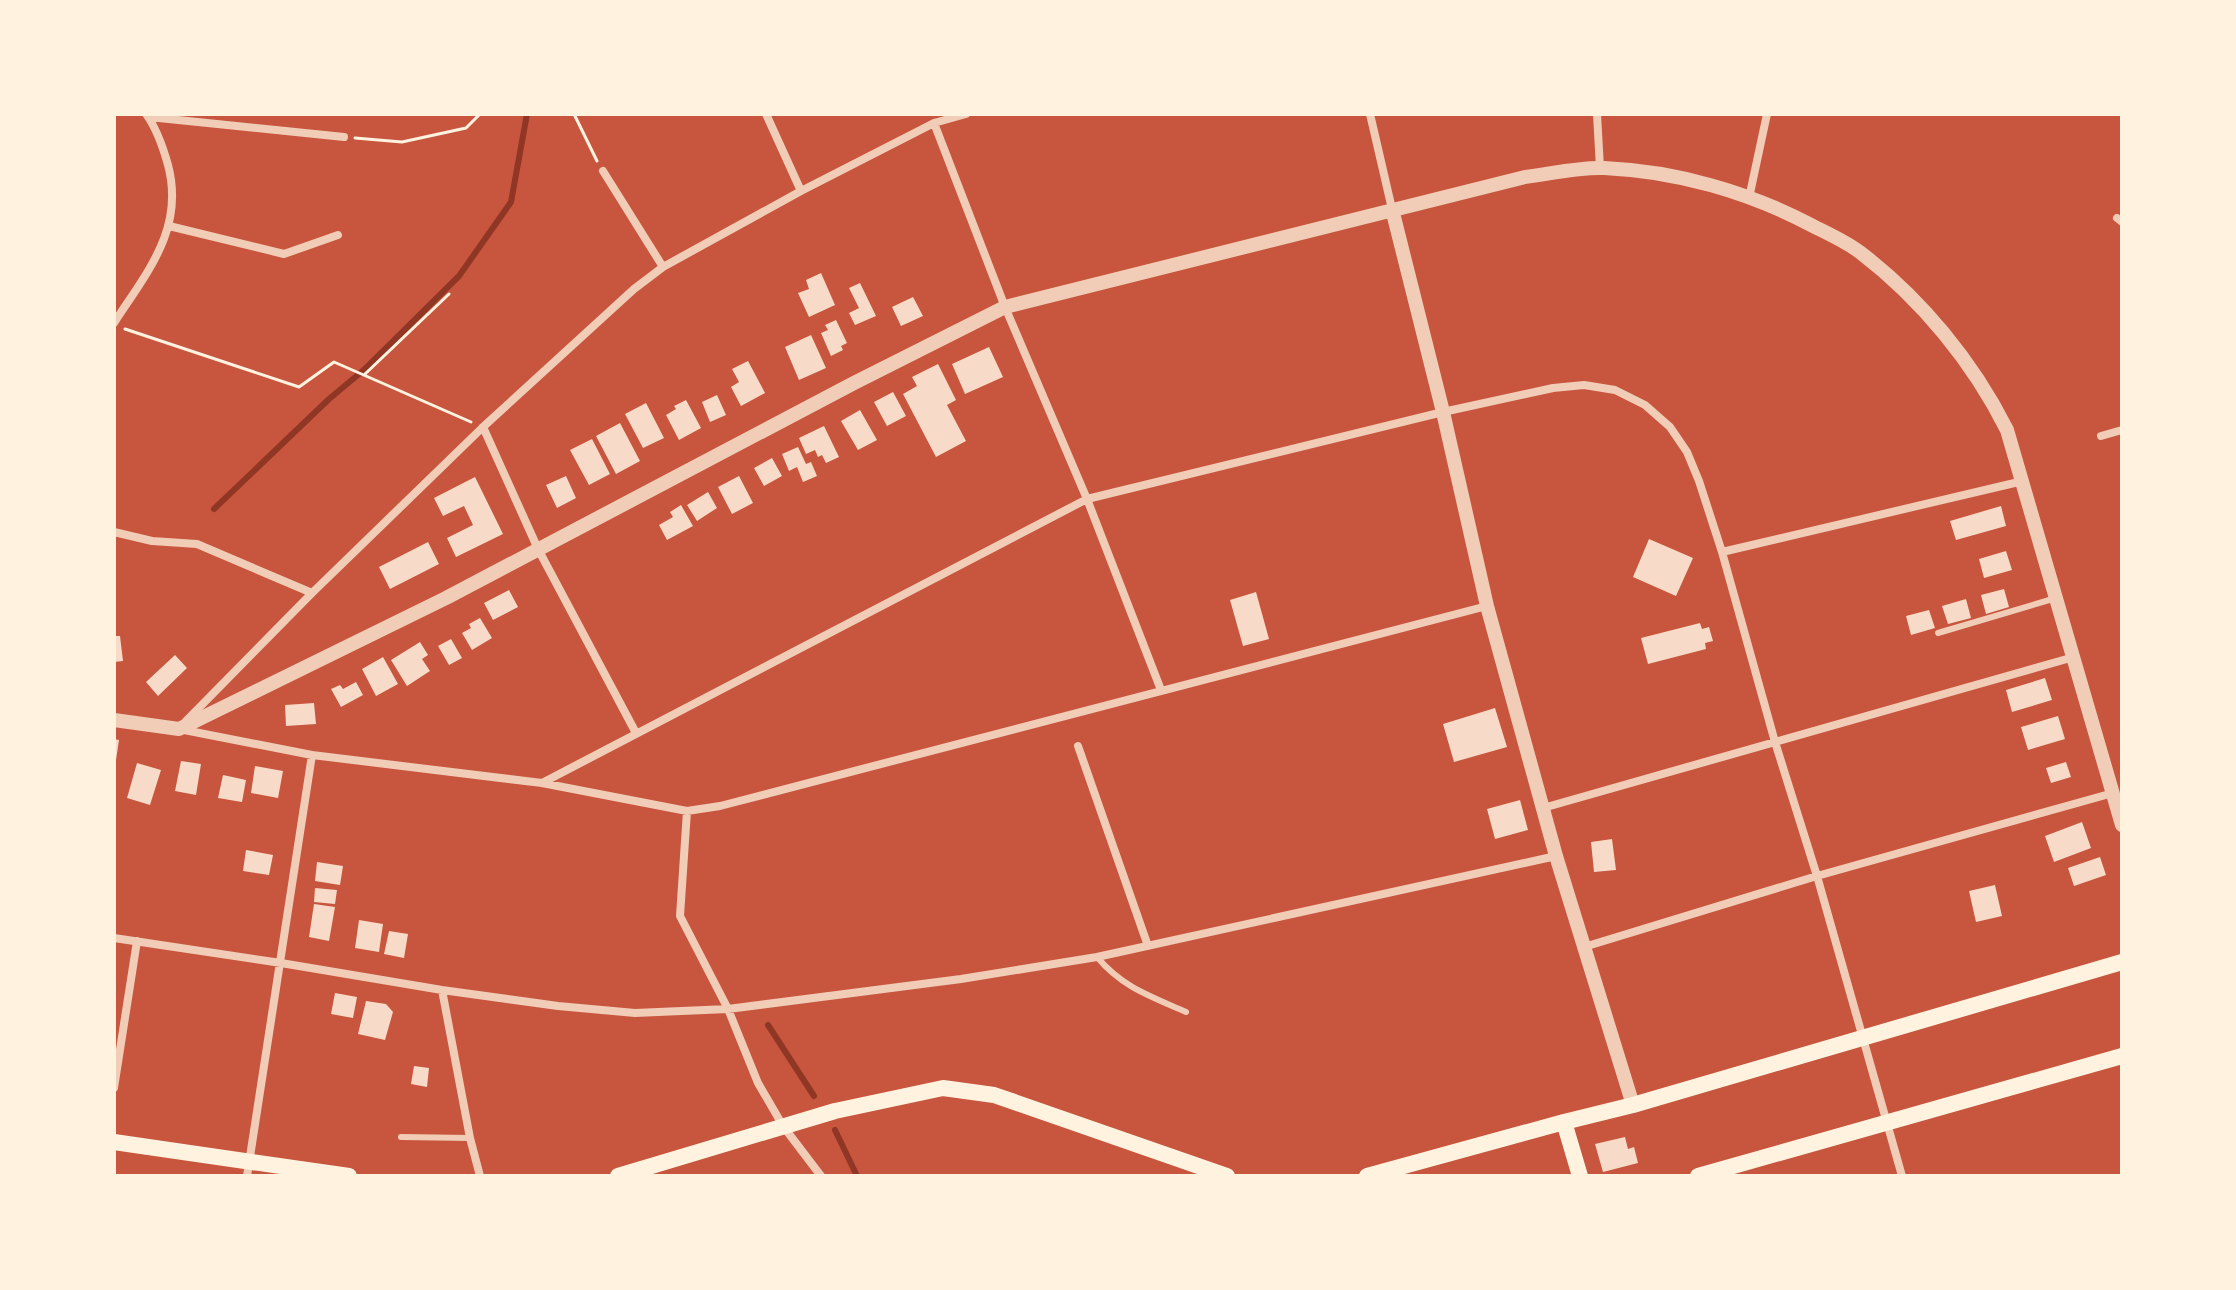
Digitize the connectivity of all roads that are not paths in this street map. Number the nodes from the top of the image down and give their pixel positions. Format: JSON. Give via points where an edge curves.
{"nodes":[{"id":1,"x":766,"y":114,"type":"edge"},
{"id":2,"x":966,"y":114,"type":"edge"},
{"id":3,"x":1370,"y":114,"type":"edge"},
{"id":4,"x":1597,"y":114,"type":"edge"},
{"id":5,"x":1767,"y":114,"type":"edge"},
{"id":6,"x":148,"y":116,"type":"edge"},
{"id":7,"x":934,"y":123,"type":"junction"},
{"id":8,"x":344,"y":137,"type":"road end"},
{"id":9,"x":1600,"y":168,"type":"junction"},
{"id":10,"x":603,"y":171,"type":"road end"},
{"id":11,"x":801,"y":191,"type":"junction"},
{"id":12,"x":1749,"y":198,"type":"junction"},
{"id":13,"x":1392,"y":209,"type":"junction"},
{"id":14,"x":169,"y":226,"type":"junction"},
{"id":15,"x":338,"y":235,"type":"dead end"},
{"id":16,"x":663,"y":267,"type":"junction"},
{"id":17,"x":1005,"y":307,"type":"junction"},
{"id":18,"x":114,"y":324,"type":"edge"},
{"id":19,"x":1443,"y":412,"type":"junction"},
{"id":20,"x":483,"y":427,"type":"junction"},
{"id":21,"x":2122,"y":430,"type":"edge"},
{"id":22,"x":2101,"y":436,"type":"dead end"},
{"id":23,"x":2023,"y":481,"type":"junction"},
{"id":24,"x":1087,"y":499,"type":"junction"},
{"id":25,"x":114,"y":532,"type":"edge"},
{"id":26,"x":538,"y":549,"type":"junction"},
{"id":27,"x":1722,"y":552,"type":"junction"},
{"id":28,"x":312,"y":593,"type":"junction"},
{"id":29,"x":2056,"y":598,"type":"junction"},
{"id":30,"x":1487,"y":606,"type":"junction"},
{"id":31,"x":1938,"y":633,"type":"dead end"},
{"id":32,"x":2074,"y":657,"type":"junction"},
{"id":33,"x":1161,"y":690,"type":"junction"},
{"id":34,"x":114,"y":720,"type":"edge"},
{"id":35,"x":179,"y":729,"type":"junction"},
{"id":36,"x":636,"y":733,"type":"junction"},
{"id":37,"x":1775,"y":742,"type":"junction"},
{"id":38,"x":1078,"y":746,"type":"dead end"},
{"id":39,"x":312,"y":755,"type":"junction"},
{"id":40,"x":542,"y":783,"type":"junction"},
{"id":41,"x":2113,"y":793,"type":"junction"},
{"id":42,"x":1543,"y":808,"type":"junction"},
{"id":43,"x":687,"y":811,"type":"junction"},
{"id":44,"x":2122,"y":825,"type":"edge"},
{"id":45,"x":1556,"y":856,"type":"junction"},
{"id":46,"x":1817,"y":876,"type":"junction"},
{"id":47,"x":114,"y":938,"type":"edge"},
{"id":48,"x":137,"y":941,"type":"junction"},
{"id":49,"x":1148,"y":946,"type":"junction"},
{"id":50,"x":1584,"y":947,"type":"junction"},
{"id":51,"x":1097,"y":957,"type":"junction"},
{"id":52,"x":2122,"y":962,"type":"edge"},
{"id":53,"x":281,"y":963,"type":"junction"},
{"id":54,"x":442,"y":990,"type":"junction"},
{"id":55,"x":728,"y":1009,"type":"junction"},
{"id":56,"x":1186,"y":1012,"type":"dead end"},
{"id":57,"x":1864,"y":1037,"type":"junction"},
{"id":58,"x":2122,"y":1056,"type":"edge"},
{"id":59,"x":114,"y":1088,"type":"edge"},
{"id":60,"x":1633,"y":1105,"type":"junction"},
{"id":61,"x":1564,"y":1122,"type":"junction"},
{"id":62,"x":1887,"y":1123,"type":"junction"},
{"id":63,"x":783,"y":1126,"type":"junction"},
{"id":64,"x":401,"y":1137,"type":"dead end"},
{"id":65,"x":470,"y":1138,"type":"junction"},
{"id":66,"x":114,"y":1142,"type":"edge"},
{"id":67,"x":248,"y":1168,"type":"edge"},
{"id":68,"x":349,"y":1176,"type":"edge"},
{"id":69,"x":480,"y":1176,"type":"edge"},
{"id":70,"x":618,"y":1176,"type":"edge"},
{"id":71,"x":821,"y":1176,"type":"edge"},
{"id":72,"x":1227,"y":1176,"type":"edge"},
{"id":73,"x":1367,"y":1176,"type":"edge"},
{"id":74,"x":1580,"y":1176,"type":"edge"},
{"id":75,"x":1698,"y":1176,"type":"edge"},
{"id":76,"x":1902,"y":1176,"type":"edge"}],
"edges":[{"from":1,"to":11,"type":"street"},
{"from":2,"to":7,"type":"street"},
{"from":3,"to":13,"type":"street"},
{"from":4,"to":9,"type":"street"},
{"from":5,"to":12,"type":"street"},
{"from":6,"to":8,"type":"street"},
{"from":6,"to":14,"type":"street","via":[[172,180]]},
{"from":7,"to":11,"type":"street"},
{"from":7,"to":17,"type":"street"},
{"from":9,"to":12,"type":"street","via":[[1650,172]]},
{"from":9,"to":13,"type":"street","via":[[1525,177]]},
{"from":10,"to":16,"type":"street"},
{"from":11,"to":16,"type":"street"},
{"from":12,"to":23,"type":"street","via":[[1781,209],[1860,252],[1914,301],[1992,400]]},
{"from":13,"to":17,"type":"street"},
{"from":13,"to":19,"type":"street"},
{"from":14,"to":15,"type":"street","via":[[284,254]]},
{"from":14,"to":18,"type":"street","via":[[153,263]]},
{"from":16,"to":20,"type":"street"},
{"from":17,"to":24,"type":"street"},
{"from":17,"to":26,"type":"street"},
{"from":19,"to":24,"type":"street"},
{"from":19,"to":27,"type":"street","via":[[1584,385],[1615,390],[1645,405],[1687,452]]},
{"from":19,"to":30,"type":"street"},
{"from":20,"to":26,"type":"street"},
{"from":20,"to":28,"type":"street"},
{"from":21,"to":22,"type":"street"},
{"from":23,"to":27,"type":"street"},
{"from":23,"to":29,"type":"street"},
{"from":24,"to":33,"type":"street"},
{"from":24,"to":36,"type":"street"},
{"from":25,"to":28,"type":"street","via":[[197,544]]},
{"from":26,"to":35,"type":"street"},
{"from":26,"to":36,"type":"street"},
{"from":27,"to":37,"type":"street"},
{"from":28,"to":35,"type":"street"},
{"from":29,"to":31,"type":"lane"},
{"from":29,"to":32,"type":"street"},
{"from":30,"to":33,"type":"street"},
{"from":30,"to":42,"type":"street"},
{"from":32,"to":37,"type":"street"},
{"from":32,"to":41,"type":"street"},
{"from":33,"to":43,"type":"street"},
{"from":34,"to":35,"type":"street"},
{"from":35,"to":39,"type":"street"},
{"from":36,"to":40,"type":"street"},
{"from":37,"to":42,"type":"street"},
{"from":37,"to":46,"type":"street"},
{"from":38,"to":49,"type":"street"},
{"from":39,"to":40,"type":"street"},
{"from":39,"to":53,"type":"street"},
{"from":40,"to":43,"type":"street"},
{"from":41,"to":44,"type":"street"},
{"from":41,"to":46,"type":"street"},
{"from":42,"to":45,"type":"street"},
{"from":43,"to":55,"type":"street","via":[[680,916]]},
{"from":45,"to":49,"type":"street"},
{"from":45,"to":50,"type":"street"},
{"from":46,"to":50,"type":"street"},
{"from":46,"to":57,"type":"street"},
{"from":47,"to":48,"type":"street"},
{"from":48,"to":53,"type":"street"},
{"from":48,"to":59,"type":"street"},
{"from":49,"to":51,"type":"street"},
{"from":50,"to":60,"type":"street"},
{"from":51,"to":55,"type":"street"},
{"from":51,"to":56,"type":"lane","via":[[1130,987]]},
{"from":52,"to":57,"type":"main road"},
{"from":53,"to":54,"type":"street"},
{"from":53,"to":67,"type":"street"},
{"from":54,"to":55,"type":"street","via":[[635,1013]]},
{"from":54,"to":65,"type":"street"},
{"from":55,"to":63,"type":"street","via":[[758,1083]]},
{"from":57,"to":60,"type":"main road"},
{"from":57,"to":62,"type":"street"},
{"from":58,"to":62,"type":"main road"},
{"from":60,"to":61,"type":"main road"},
{"from":61,"to":73,"type":"main road"},
{"from":61,"to":74,"type":"main road"},
{"from":62,"to":75,"type":"main road"},
{"from":62,"to":76,"type":"street"},
{"from":63,"to":70,"type":"main road"},
{"from":63,"to":71,"type":"street"},
{"from":63,"to":72,"type":"main road","via":[[943,1088],[994,1095]]},
{"from":64,"to":65,"type":"lane"},
{"from":65,"to":69,"type":"street"},
{"from":66,"to":67,"type":"main road"},
{"from":67,"to":68,"type":"main road"}]}
